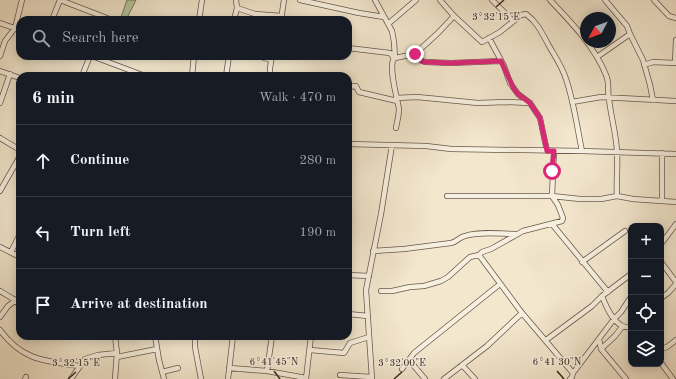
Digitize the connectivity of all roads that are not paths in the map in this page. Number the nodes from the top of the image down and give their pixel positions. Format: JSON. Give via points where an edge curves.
{"nodes":[{"id":1,"x":22,"y":0,"type":"edge"},
{"id":2,"x":60,"y":0,"type":"edge"},
{"id":3,"x":202,"y":0,"type":"edge"},
{"id":4,"x":236,"y":0,"type":"edge"},
{"id":5,"x":284,"y":0,"type":"edge"},
{"id":6,"x":300,"y":0,"type":"edge"},
{"id":7,"x":375,"y":0,"type":"edge"},
{"id":8,"x":416,"y":0,"type":"edge"},
{"id":9,"x":440,"y":0,"type":"edge"},
{"id":10,"x":492,"y":0,"type":"edge"},
{"id":11,"x":550,"y":0,"type":"edge"},
{"id":12,"x":605,"y":0,"type":"edge"},
{"id":13,"x":654,"y":0,"type":"edge"},
{"id":14,"x":237,"y":8,"type":"junction"},
{"id":15,"x":18,"y":16,"type":"edge"},
{"id":16,"x":54,"y":16,"type":"edge"},
{"id":17,"x":102,"y":16,"type":"edge"},
{"id":18,"x":200,"y":16,"type":"edge"},
{"id":19,"x":235,"y":16,"type":"edge"},
{"id":20,"x":268,"y":16,"type":"edge"},
{"id":21,"x":281,"y":16,"type":"edge"},
{"id":22,"x":454,"y":16,"type":"junction"},
{"id":23,"x":384,"y":17,"type":"junction"},
{"id":24,"x":676,"y":18,"type":"edge"},
{"id":25,"x":513,"y":21,"type":"junction"},
{"id":26,"x":0,"y":24,"type":"edge"},
{"id":27,"x":16,"y":24,"type":"edge"},
{"id":28,"x":388,"y":24,"type":"junction"},
{"id":29,"x":15,"y":28,"type":"junction"},
{"id":30,"x":630,"y":34,"type":"junction"},
{"id":31,"x":489,"y":38,"type":"junction"},
{"id":32,"x":676,"y":40,"type":"edge"},
{"id":33,"x":352,"y":48,"type":"edge"},
{"id":34,"x":415,"y":54,"type":"junction"},
{"id":35,"x":0,"y":56,"type":"edge"},
{"id":36,"x":597,"y":57,"type":"junction"},
{"id":37,"x":89,"y":60,"type":"edge"},
{"id":38,"x":102,"y":60,"type":"edge"},
{"id":39,"x":194,"y":60,"type":"edge"},
{"id":40,"x":228,"y":60,"type":"edge"},
{"id":41,"x":272,"y":60,"type":"edge"},
{"id":42,"x":394,"y":60,"type":"junction"},
{"id":43,"x":501,"y":61,"type":"junction"},
{"id":44,"x":675,"y":63,"type":"edge"},
{"id":45,"x":644,"y":65,"type":"junction"},
{"id":46,"x":0,"y":71,"type":"edge"},
{"id":47,"x":84,"y":72,"type":"edge"},
{"id":48,"x":134,"y":72,"type":"edge"},
{"id":49,"x":192,"y":72,"type":"edge"},
{"id":50,"x":227,"y":72,"type":"edge"},
{"id":51,"x":270,"y":72,"type":"edge"},
{"id":52,"x":10,"y":74,"type":"junction"},
{"id":53,"x":16,"y":76,"type":"edge"},
{"id":54,"x":352,"y":86,"type":"edge"},
{"id":55,"x":608,"y":97,"type":"junction"},
{"id":56,"x":397,"y":99,"type":"junction"},
{"id":57,"x":652,"y":100,"type":"junction"},
{"id":58,"x":676,"y":101,"type":"edge"},
{"id":59,"x":572,"y":102,"type":"junction"},
{"id":60,"x":0,"y":103,"type":"edge"},
{"id":61,"x":530,"y":103,"type":"junction"},
{"id":62,"x":396,"y":128,"type":"dead end"},
{"id":63,"x":0,"y":138,"type":"edge"},
{"id":64,"x":352,"y":144,"type":"edge"},
{"id":65,"x":392,"y":145,"type":"junction"},
{"id":66,"x":16,"y":148,"type":"edge"},
{"id":67,"x":547,"y":151,"type":"junction"},
{"id":68,"x":554,"y":151,"type":"junction"},
{"id":69,"x":582,"y":151,"type":"junction"},
{"id":70,"x":618,"y":152,"type":"junction"},
{"id":71,"x":662,"y":153,"type":"junction"},
{"id":72,"x":676,"y":154,"type":"edge"},
{"id":73,"x":16,"y":163,"type":"edge"},
{"id":74,"x":0,"y":190,"type":"edge"},
{"id":75,"x":447,"y":196,"type":"dead end"},
{"id":76,"x":552,"y":196,"type":"junction"},
{"id":77,"x":617,"y":196,"type":"junction"},
{"id":78,"x":662,"y":201,"type":"junction"},
{"id":79,"x":676,"y":202,"type":"edge"},
{"id":80,"x":552,"y":224,"type":"junction"},
{"id":81,"x":676,"y":224,"type":"edge"},
{"id":82,"x":625,"y":230,"type":"dead end"},
{"id":83,"x":518,"y":234,"type":"junction"},
{"id":84,"x":664,"y":240,"type":"edge"},
{"id":85,"x":16,"y":242,"type":"edge"},
{"id":86,"x":0,"y":246,"type":"edge"},
{"id":87,"x":373,"y":251,"type":"junction"},
{"id":88,"x":11,"y":252,"type":"junction"},
{"id":89,"x":16,"y":255,"type":"edge"},
{"id":90,"x":479,"y":255,"type":"junction"},
{"id":91,"x":582,"y":262,"type":"junction"},
{"id":92,"x":664,"y":266,"type":"edge"},
{"id":93,"x":352,"y":274,"type":"edge"},
{"id":94,"x":369,"y":276,"type":"junction"},
{"id":95,"x":628,"y":276,"type":"edge"},
{"id":96,"x":676,"y":283,"type":"edge"},
{"id":97,"x":500,"y":284,"type":"junction"},
{"id":98,"x":0,"y":291,"type":"edge"},
{"id":99,"x":381,"y":291,"type":"dead end"},
{"id":100,"x":608,"y":292,"type":"junction"},
{"id":101,"x":602,"y":296,"type":"junction"},
{"id":102,"x":664,"y":296,"type":"edge"},
{"id":103,"x":15,"y":300,"type":"joint"},
{"id":104,"x":628,"y":302,"type":"edge"},
{"id":105,"x":522,"y":313,"type":"junction"},
{"id":106,"x":352,"y":314,"type":"edge"},
{"id":107,"x":368,"y":316,"type":"junction"},
{"id":108,"x":0,"y":317,"type":"edge"},
{"id":109,"x":614,"y":319,"type":"junction"},
{"id":110,"x":622,"y":327,"type":"junction"},
{"id":111,"x":628,"y":327,"type":"edge"},
{"id":112,"x":0,"y":330,"type":"edge"},
{"id":113,"x":369,"y":337,"type":"junction"},
{"id":114,"x":599,"y":339,"type":"junction"},
{"id":115,"x":115,"y":340,"type":"edge"},
{"id":116,"x":156,"y":340,"type":"edge"},
{"id":117,"x":195,"y":340,"type":"edge"},
{"id":118,"x":232,"y":340,"type":"edge"},
{"id":119,"x":271,"y":340,"type":"edge"},
{"id":120,"x":311,"y":340,"type":"edge"},
{"id":121,"x":546,"y":340,"type":"junction"},
{"id":122,"x":676,"y":340,"type":"edge"},
{"id":123,"x":664,"y":348,"type":"edge"},
{"id":124,"x":157,"y":349,"type":"junction"},
{"id":125,"x":310,"y":350,"type":"junction"},
{"id":126,"x":601,"y":350,"type":"junction"},
{"id":127,"x":117,"y":355,"type":"junction"},
{"id":128,"x":409,"y":360,"type":"junction"},
{"id":129,"x":462,"y":365,"type":"junction"},
{"id":130,"x":80,"y":366,"type":"junction"},
{"id":131,"x":664,"y":367,"type":"edge"},
{"id":132,"x":178,"y":368,"type":"dead end"},
{"id":133,"x":229,"y":368,"type":"junction"},
{"id":134,"x":402,"y":369,"type":"dead end"},
{"id":135,"x":267,"y":371,"type":"junction"},
{"id":136,"x":162,"y":372,"type":"junction"},
{"id":137,"x":340,"y":375,"type":"dead end"},
{"id":138,"x":572,"y":377,"type":"edge"},
{"id":139,"x":371,"y":378,"type":"edge"},
{"id":140,"x":71,"y":379,"type":"edge"},
{"id":141,"x":115,"y":379,"type":"edge"},
{"id":142,"x":164,"y":379,"type":"edge"},
{"id":143,"x":201,"y":379,"type":"edge"},
{"id":144,"x":228,"y":379,"type":"edge"},
{"id":145,"x":306,"y":379,"type":"edge"},
{"id":146,"x":425,"y":379,"type":"edge"},
{"id":147,"x":444,"y":379,"type":"edge"},
{"id":148,"x":475,"y":379,"type":"edge"},
{"id":149,"x":626,"y":379,"type":"edge"},
{"id":150,"x":673,"y":379,"type":"edge"}],
"edges":[{"from":1,"to":15,"type":"street"},
{"from":2,"to":16,"type":"street"},
{"from":2,"to":17,"type":"street"},
{"from":3,"to":18,"type":"street"},
{"from":4,"to":14,"type":"street"},
{"from":5,"to":21,"type":"street"},
{"from":6,"to":23,"type":"street"},
{"from":7,"to":23,"type":"street"},
{"from":8,"to":28,"type":"street"},
{"from":9,"to":22,"type":"street"},
{"from":10,"to":25,"type":"street"},
{"from":11,"to":36,"type":"street"},
{"from":12,"to":30,"type":"street","via":[[627,26]]},
{"from":13,"to":24,"type":"street","via":[[669,16]]},
{"from":14,"to":19,"type":"street"},
{"from":14,"to":20,"type":"street"},
{"from":22,"to":31,"type":"street","via":[[480,42]]},
{"from":22,"to":34,"type":"street"},
{"from":23,"to":28,"type":"street"},
{"from":25,"to":31,"type":"street"},
{"from":25,"to":59,"type":"street","via":[[526,14],[537,25],[561,67]]},
{"from":26,"to":29,"type":"street"},
{"from":27,"to":29,"type":"street"},
{"from":28,"to":42,"type":"street","via":[[394,38]]},
{"from":29,"to":35,"type":"street","via":[[5,40]]},
{"from":30,"to":36,"type":"street"},
{"from":30,"to":45,"type":"street"},
{"from":31,"to":43,"type":"street"},
{"from":32,"to":44,"type":"street"},
{"from":33,"to":42,"type":"street","via":[[390,53]]},
{"from":34,"to":42,"type":"street"},
{"from":34,"to":43,"type":"street","via":[[424,62]]},
{"from":36,"to":55,"type":"street","via":[[607,76]]},
{"from":37,"to":47,"type":"street"},
{"from":38,"to":48,"type":"street"},
{"from":39,"to":49,"type":"street"},
{"from":40,"to":50,"type":"street"},
{"from":41,"to":51,"type":"street"},
{"from":42,"to":56,"type":"street","via":[[394,89]]},
{"from":43,"to":61,"type":"street","via":[[514,89]]},
{"from":44,"to":45,"type":"street","via":[[653,62]]},
{"from":45,"to":57,"type":"street"},
{"from":46,"to":52,"type":"street"},
{"from":52,"to":53,"type":"street"},
{"from":52,"to":60,"type":"street"},
{"from":54,"to":56,"type":"street","via":[[356,86],[359,92]]},
{"from":55,"to":57,"type":"street"},
{"from":55,"to":59,"type":"street"},
{"from":55,"to":70,"type":"street"},
{"from":56,"to":61,"type":"street","via":[[417,97],[478,104]]},
{"from":56,"to":62,"type":"street","via":[[399,110]]},
{"from":57,"to":58,"type":"street"},
{"from":59,"to":69,"type":"street"},
{"from":61,"to":67,"type":"street","via":[[540,118]]},
{"from":63,"to":66,"type":"street"},
{"from":64,"to":65,"type":"street"},
{"from":65,"to":67,"type":"street"},
{"from":65,"to":87,"type":"street"},
{"from":67,"to":68,"type":"street"},
{"from":68,"to":69,"type":"street"},
{"from":68,"to":76,"type":"street"},
{"from":69,"to":70,"type":"street"},
{"from":70,"to":71,"type":"street"},
{"from":70,"to":77,"type":"street"},
{"from":71,"to":72,"type":"street"},
{"from":71,"to":78,"type":"street"},
{"from":73,"to":74,"type":"street"},
{"from":75,"to":76,"type":"street"},
{"from":76,"to":77,"type":"street","via":[[580,200]]},
{"from":76,"to":80,"type":"street","via":[[563,218],[562,221]]},
{"from":77,"to":78,"type":"street"},
{"from":78,"to":79,"type":"street"},
{"from":80,"to":83,"type":"street"},
{"from":80,"to":91,"type":"street"},
{"from":81,"to":84,"type":"street"},
{"from":82,"to":91,"type":"street"},
{"from":83,"to":87,"type":"street","via":[[471,234],[451,243]]},
{"from":83,"to":90,"type":"street"},
{"from":85,"to":88,"type":"street"},
{"from":86,"to":88,"type":"street"},
{"from":87,"to":94,"type":"street"},
{"from":88,"to":89,"type":"street"},
{"from":90,"to":97,"type":"street"},
{"from":90,"to":99,"type":"street","via":[[470,257],[441,281],[424,286]]},
{"from":91,"to":100,"type":"street"},
{"from":92,"to":96,"type":"street"},
{"from":93,"to":94,"type":"street"},
{"from":94,"to":107,"type":"street","via":[[366,290]]},
{"from":95,"to":100,"type":"street"},
{"from":96,"to":102,"type":"street"},
{"from":97,"to":105,"type":"street"},
{"from":97,"to":128,"type":"street","via":[[414,353]]},
{"from":98,"to":103,"type":"street"},
{"from":100,"to":101,"type":"street"},
{"from":101,"to":109,"type":"street"},
{"from":101,"to":121,"type":"street"},
{"from":103,"to":108,"type":"street"},
{"from":104,"to":109,"type":"street"},
{"from":105,"to":121,"type":"street"},
{"from":105,"to":129,"type":"street","via":[[487,346]]},
{"from":106,"to":107,"type":"street"},
{"from":107,"to":113,"type":"street"},
{"from":109,"to":110,"type":"street"},
{"from":109,"to":114,"type":"street"},
{"from":110,"to":111,"type":"street"},
{"from":110,"to":126,"type":"street"},
{"from":112,"to":130,"type":"street","via":[[21,352],[39,360]]},
{"from":113,"to":125,"type":"street","via":[[350,343],[344,353]]},
{"from":113,"to":139,"type":"street"},
{"from":114,"to":126,"type":"street"},
{"from":114,"to":138,"type":"street"},
{"from":115,"to":127,"type":"street"},
{"from":116,"to":124,"type":"street"},
{"from":117,"to":143,"type":"street"},
{"from":118,"to":133,"type":"street"},
{"from":119,"to":135,"type":"street"},
{"from":120,"to":125,"type":"street"},
{"from":121,"to":138,"type":"street"},
{"from":122,"to":123,"type":"street"},
{"from":124,"to":127,"type":"street"},
{"from":124,"to":136,"type":"street"},
{"from":125,"to":145,"type":"street"},
{"from":126,"to":149,"type":"street"},
{"from":127,"to":130,"type":"street","via":[[88,357]]},
{"from":127,"to":141,"type":"street"},
{"from":128,"to":134,"type":"street"},
{"from":128,"to":146,"type":"street"},
{"from":129,"to":147,"type":"street"},
{"from":129,"to":148,"type":"street"},
{"from":130,"to":140,"type":"street"},
{"from":131,"to":150,"type":"street"},
{"from":132,"to":136,"type":"street"},
{"from":133,"to":135,"type":"street"},
{"from":133,"to":144,"type":"street"},
{"from":135,"to":145,"type":"street"},
{"from":136,"to":142,"type":"street"},
{"from":137,"to":139,"type":"street"}]}
